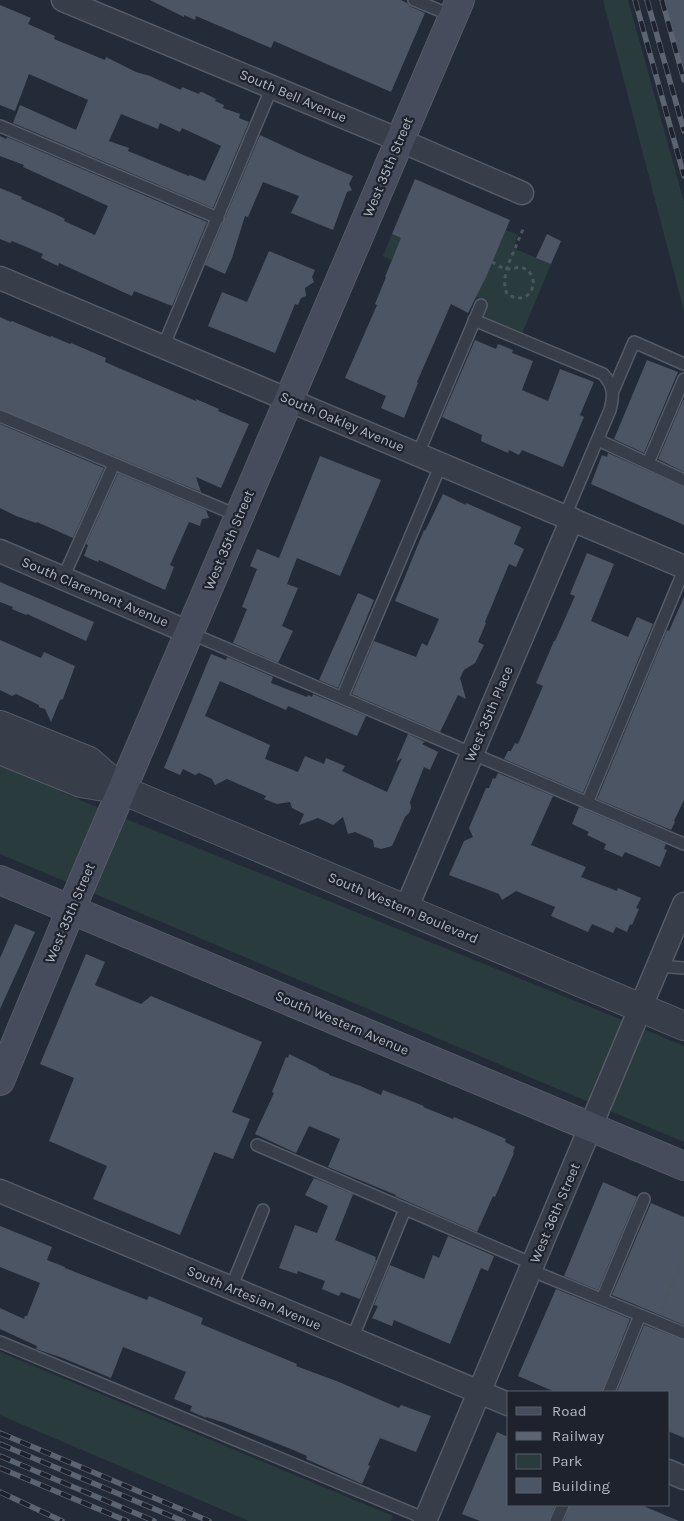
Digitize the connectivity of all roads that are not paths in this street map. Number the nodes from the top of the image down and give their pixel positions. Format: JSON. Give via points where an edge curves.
{"nodes":[{"id":1,"x":63,"y":0,"type":"edge"},
{"id":2,"x":414,"y":0,"type":"edge"},
{"id":3,"x":457,"y":8,"type":"edge"},
{"id":4,"x":272,"y":87,"type":"junction"},
{"id":5,"x":0,"y":126,"type":"edge"},
{"id":6,"x":399,"y":140,"type":"junction"},
{"id":7,"x":522,"y":193,"type":"dead end"},
{"id":8,"x":218,"y":218,"type":"junction"},
{"id":9,"x":0,"y":278,"type":"edge"},
{"id":10,"x":481,"y":305,"type":"dead end"},
{"id":11,"x":474,"y":320,"type":"junction"},
{"id":12,"x":163,"y":347,"type":"junction"},
{"id":13,"x":684,"y":364,"type":"edge"},
{"id":14,"x":684,"y":379,"type":"edge"},
{"id":15,"x":613,"y":391,"type":"junction"},
{"id":16,"x":289,"y":400,"type":"junction"},
{"id":17,"x":0,"y":416,"type":"edge"},
{"id":18,"x":598,"y":440,"type":"junction"},
{"id":19,"x":418,"y":454,"type":"junction"},
{"id":20,"x":114,"y":464,"type":"junction"},
{"id":21,"x":441,"y":464,"type":"junction"},
{"id":22,"x":648,"y":464,"type":"junction"},
{"id":23,"x":684,"y":480,"type":"edge"},
{"id":24,"x":240,"y":516,"type":"junction"},
{"id":25,"x":569,"y":518,"type":"junction"},
{"id":26,"x":0,"y":551,"type":"edge"},
{"id":27,"x":684,"y":568,"type":"edge"},
{"id":28,"x":63,"y":578,"type":"junction"},
{"id":29,"x":190,"y":633,"type":"junction"},
{"id":30,"x":342,"y":698,"type":"junction"},
{"id":31,"x":0,"y":725,"type":"edge"},
{"id":32,"x":0,"y":750,"type":"edge"},
{"id":33,"x":472,"y":754,"type":"junction"},
{"id":34,"x":122,"y":790,"type":"junction"},
{"id":35,"x":588,"y":803,"type":"junction"},
{"id":36,"x":684,"y":844,"type":"edge"},
{"id":37,"x":0,"y":880,"type":"edge"},
{"id":38,"x":684,"y":904,"type":"edge"},
{"id":39,"x":406,"y":909,"type":"junction"},
{"id":40,"x":71,"y":910,"type":"junction"},
{"id":41,"x":658,"y":966,"type":"junction"},
{"id":42,"x":684,"y":968,"type":"edge"},
{"id":43,"x":640,"y":1008,"type":"junction"},
{"id":44,"x":684,"y":1026,"type":"edge"},
{"id":45,"x":5,"y":1054,"type":"edge"},
{"id":46,"x":0,"y":1081,"type":"edge"},
{"id":47,"x":590,"y":1127,"type":"junction"},
{"id":48,"x":257,"y":1144,"type":"dead end"},
{"id":49,"x":684,"y":1166,"type":"edge"},
{"id":50,"x":0,"y":1191,"type":"edge"},
{"id":51,"x":644,"y":1199,"type":"dead end"},
{"id":52,"x":406,"y":1208,"type":"junction"},
{"id":53,"x":263,"y":1210,"type":"dead end"},
{"id":54,"x":532,"y":1267,"type":"junction"},
{"id":55,"x":231,"y":1288,"type":"junction"},
{"id":56,"x":602,"y":1299,"type":"junction"},
{"id":57,"x":640,"y":1315,"type":"junction"},
{"id":58,"x":684,"y":1333,"type":"edge"},
{"id":59,"x":352,"y":1339,"type":"junction"},
{"id":60,"x":0,"y":1342,"type":"edge"},
{"id":61,"x":609,"y":1391,"type":"edge"},
{"id":62,"x":479,"y":1392,"type":"junction"},
{"id":63,"x":507,"y":1404,"type":"edge"},
{"id":64,"x":669,"y":1471,"type":"edge"},
{"id":65,"x":684,"y":1478,"type":"edge"},
{"id":66,"x":563,"y":1506,"type":"edge"},
{"id":67,"x":425,"y":1520,"type":"edge"},
{"id":68,"x":556,"y":1521,"type":"edge"}],
"edges":[{"from":1,"to":4,"type":"street","name":"South Bell Avenue"},
{"from":2,"to":3,"type":"lane"},
{"from":3,"to":6,"type":"main road","name":"West 35th Street"},
{"from":4,"to":6,"type":"street","name":"South Bell Avenue"},
{"from":4,"to":8,"type":"lane"},
{"from":5,"to":8,"type":"lane"},
{"from":6,"to":7,"type":"street","name":"South Bell Avenue"},
{"from":6,"to":16,"type":"main road","name":"West 35th Street"},
{"from":8,"to":12,"type":"lane"},
{"from":9,"to":12,"type":"street","name":"South Oakley Avenue"},
{"from":10,"to":11,"type":"lane"},
{"from":11,"to":15,"type":"lane","via":[[603,374]]},
{"from":11,"to":19,"type":"lane"},
{"from":12,"to":16,"type":"street","name":"South Oakley Avenue"},
{"from":13,"to":15,"type":"lane","via":[[634,342]]},
{"from":14,"to":22,"type":"lane"},
{"from":15,"to":18,"type":"lane","via":[[610,410]]},
{"from":16,"to":19,"type":"street","name":"South Oakley Avenue"},
{"from":16,"to":24,"type":"main road","name":"West 35th Street"},
{"from":17,"to":20,"type":"lane"},
{"from":18,"to":22,"type":"lane"},
{"from":18,"to":25,"type":"lane"},
{"from":19,"to":21,"type":"street","name":"South Oakley Avenue"},
{"from":20,"to":24,"type":"lane"},
{"from":20,"to":28,"type":"lane"},
{"from":21,"to":25,"type":"street","name":"South Oakley Avenue"},
{"from":21,"to":30,"type":"lane"},
{"from":22,"to":23,"type":"lane"},
{"from":24,"to":29,"type":"main road","name":"West 35th Street"},
{"from":25,"to":27,"type":"street","name":"South Oakley Avenue"},
{"from":25,"to":33,"type":"street","name":"West 35th Place"},
{"from":26,"to":28,"type":"street","name":"South Claremont Avenue"},
{"from":27,"to":35,"type":"lane"},
{"from":28,"to":29,"type":"street","name":"South Claremont Avenue"},
{"from":29,"to":30,"type":"lane"},
{"from":29,"to":34,"type":"main road","name":"West 35th Street"},
{"from":30,"to":33,"type":"lane"},
{"from":31,"to":34,"type":"street","name":"South Western Boulevard","via":[[89,761]]},
{"from":32,"to":34,"type":"street","name":"South Western Boulevard","via":[[80,782]]},
{"from":33,"to":35,"type":"lane"},
{"from":33,"to":39,"type":"street","name":"West 35th Place"},
{"from":34,"to":39,"type":"street","name":"South Western Boulevard"},
{"from":34,"to":40,"type":"main road","name":"West 35th Street"},
{"from":35,"to":36,"type":"lane"},
{"from":37,"to":40,"type":"main road","name":"South Western Avenue"},
{"from":38,"to":41,"type":"street","name":"West 36th Street"},
{"from":39,"to":43,"type":"street","name":"South Western Boulevard"},
{"from":40,"to":45,"type":"main road","name":"West 35th Street"},
{"from":40,"to":47,"type":"main road","name":"South Western Avenue"},
{"from":41,"to":42,"type":"lane"},
{"from":41,"to":43,"type":"street","name":"West 36th Street"},
{"from":43,"to":44,"type":"street","name":"South Western Boulevard"},
{"from":43,"to":47,"type":"street","name":"West 36th Street"},
{"from":45,"to":46,"type":"main road","name":"West 35th Street"},
{"from":47,"to":49,"type":"main road","name":"South Western Avenue"},
{"from":47,"to":54,"type":"street","name":"West 36th Street"},
{"from":48,"to":52,"type":"lane"},
{"from":50,"to":55,"type":"street","name":"South Artesian Avenue"},
{"from":51,"to":56,"type":"lane"},
{"from":52,"to":54,"type":"lane"},
{"from":52,"to":59,"type":"lane"},
{"from":53,"to":55,"type":"lane"},
{"from":54,"to":56,"type":"lane"},
{"from":54,"to":62,"type":"street","name":"West 36th Street"},
{"from":55,"to":59,"type":"street","name":"South Artesian Avenue"},
{"from":56,"to":57,"type":"lane"},
{"from":57,"to":58,"type":"lane"},
{"from":57,"to":61,"type":"lane"},
{"from":59,"to":62,"type":"street","name":"South Artesian Avenue"},
{"from":60,"to":67,"type":"lane"},
{"from":62,"to":63,"type":"street","name":"South Artesian Avenue"},
{"from":62,"to":67,"type":"street","name":"West 36th Street"},
{"from":64,"to":65,"type":"street"},
{"from":66,"to":68,"type":"lane"}]}
